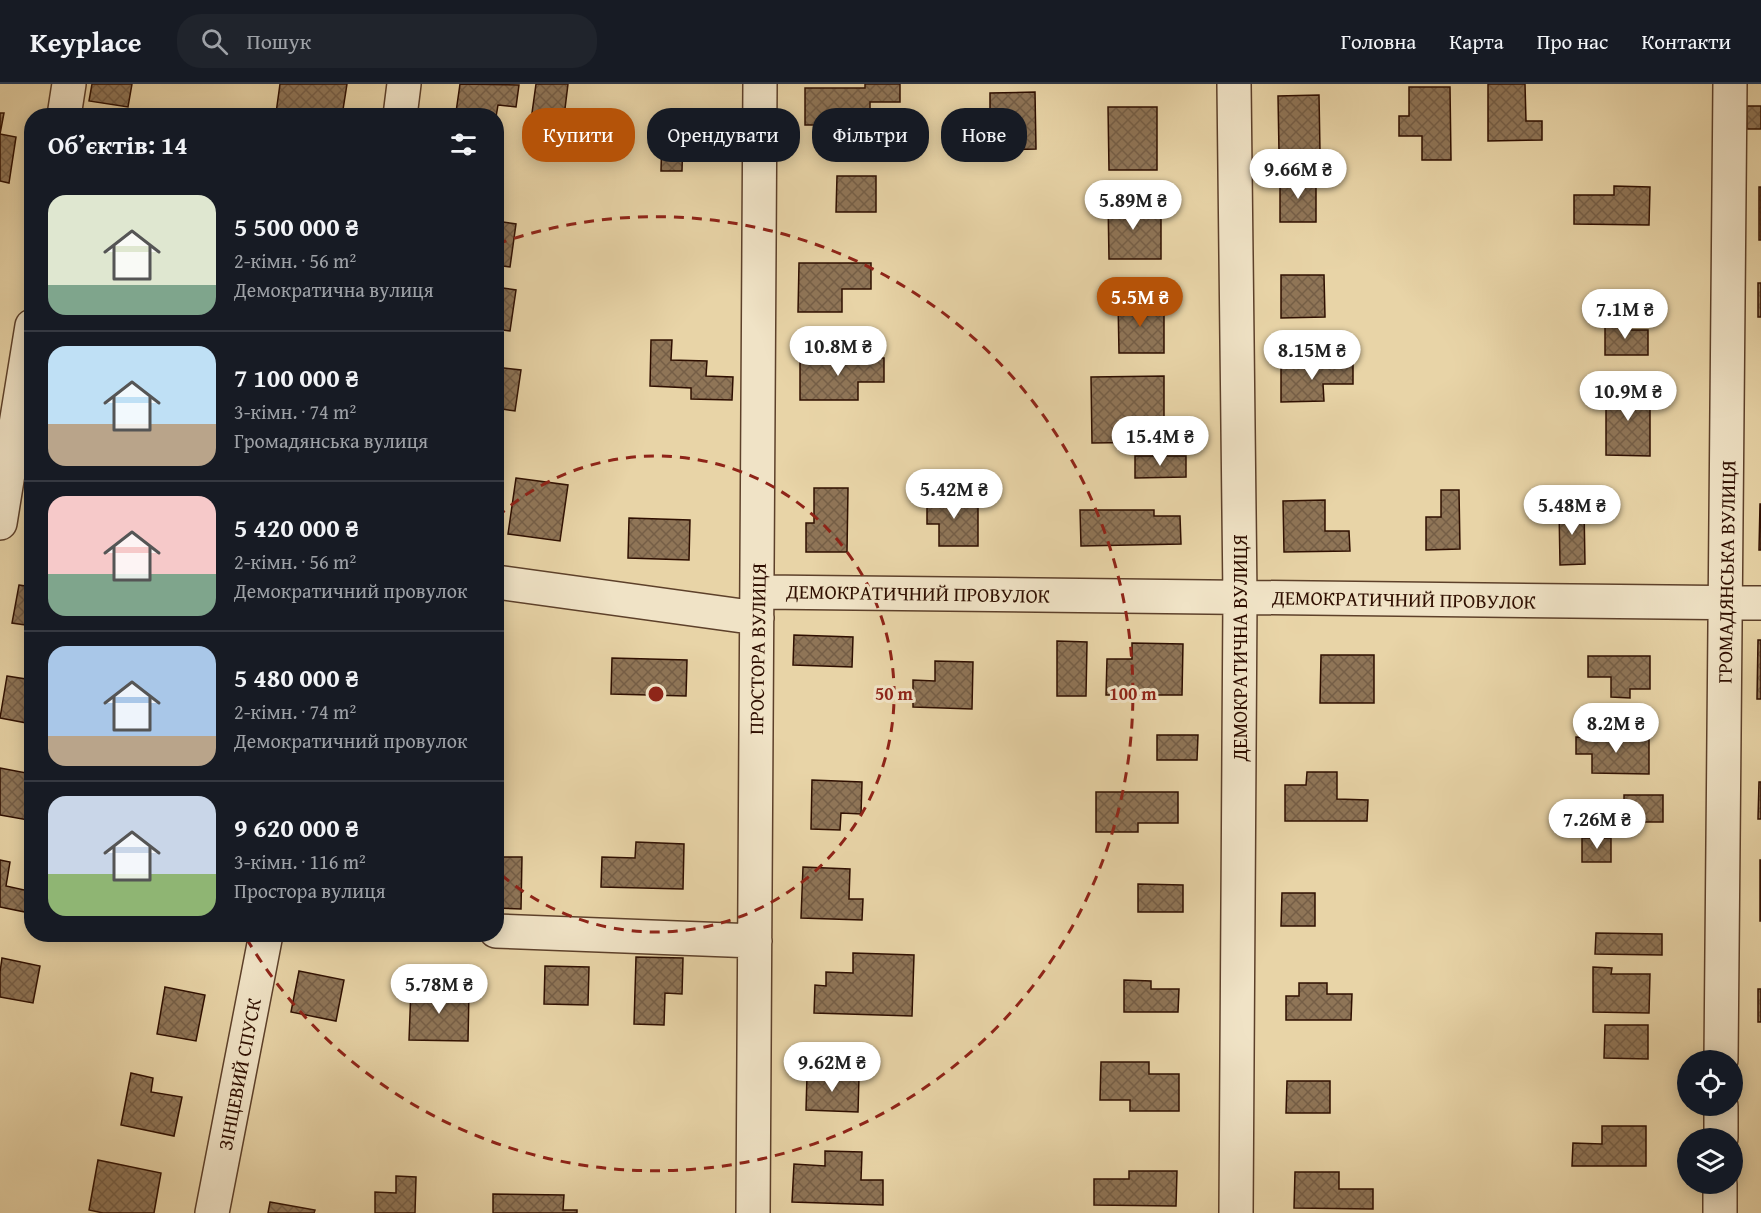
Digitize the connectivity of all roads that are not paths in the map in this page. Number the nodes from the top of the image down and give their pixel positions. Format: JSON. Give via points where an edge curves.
{"nodes":[{"id":1,"x":69,"y":84,"type":"edge"},
{"id":2,"x":404,"y":84,"type":"edge"},
{"id":3,"x":760,"y":84,"type":"edge"},
{"id":4,"x":1234,"y":84,"type":"edge"},
{"id":5,"x":1730,"y":84,"type":"edge"},
{"id":6,"x":65,"y":108,"type":"edge"},
{"id":7,"x":401,"y":108,"type":"edge"},
{"id":8,"x":24,"y":387,"type":"edge"},
{"id":9,"x":9,"y":501,"type":"edge"},
{"id":10,"x":504,"y":583,"type":"edge"},
{"id":11,"x":1240,"y":597,"type":"junction"},
{"id":12,"x":1725,"y":602,"type":"junction"},
{"id":13,"x":1761,"y":603,"type":"edge"},
{"id":14,"x":758,"y":605,"type":"junction"},
{"id":15,"x":504,"y":931,"type":"edge"},
{"id":16,"x":755,"y":941,"type":"junction"},
{"id":17,"x":264,"y":942,"type":"edge"},
{"id":18,"x":1721,"y":1050,"type":"edge"},
{"id":19,"x":1720,"y":1194,"type":"edge"},
{"id":20,"x":212,"y":1213,"type":"edge"},
{"id":21,"x":753,"y":1213,"type":"edge"},
{"id":22,"x":1236,"y":1213,"type":"edge"},
{"id":23,"x":1720,"y":1213,"type":"edge"}],
"edges":[{"from":1,"to":6,"type":"street"},
{"from":2,"to":7,"type":"street"},
{"from":3,"to":14,"type":"street","name":"ПРОСТОРА ВУЛИЦЯ"},
{"from":4,"to":11,"type":"street","name":"ДЕМОКРАТИЧНА ВУЛИЦЯ"},
{"from":5,"to":12,"type":"street","name":"ГРОМАДЯНСЬКА ВУЛИЦЯ"},
{"from":8,"to":9,"type":"street"},
{"from":10,"to":14,"type":"street","name":"ДЕМОКРАТИЧНИЙ ПРОВУЛОК"},
{"from":11,"to":12,"type":"street","name":"ДЕМОКРАТИЧНИЙ ПРОВУЛОК"},
{"from":11,"to":14,"type":"street","name":"ДЕМОКРАТИЧНИЙ ПРОВУЛОК"},
{"from":11,"to":22,"type":"street","name":"ДЕМОКРАТИЧНА ВУЛИЦЯ"},
{"from":12,"to":13,"type":"street","name":"ДЕМОКРАТИЧНИЙ ПРОВУЛОК"},
{"from":12,"to":18,"type":"street","name":"ГРОМАДЯНСЬКА ВУЛИЦЯ"},
{"from":14,"to":16,"type":"street","name":"ПРОСТОРА ВУЛИЦЯ"},
{"from":15,"to":16,"type":"street"},
{"from":16,"to":21,"type":"street","name":"ПРОСТОРА ВУЛИЦЯ"},
{"from":17,"to":20,"type":"street","name":"ЗІНЦЕВИЙ СПУСК"},
{"from":19,"to":23,"type":"street"}]}
